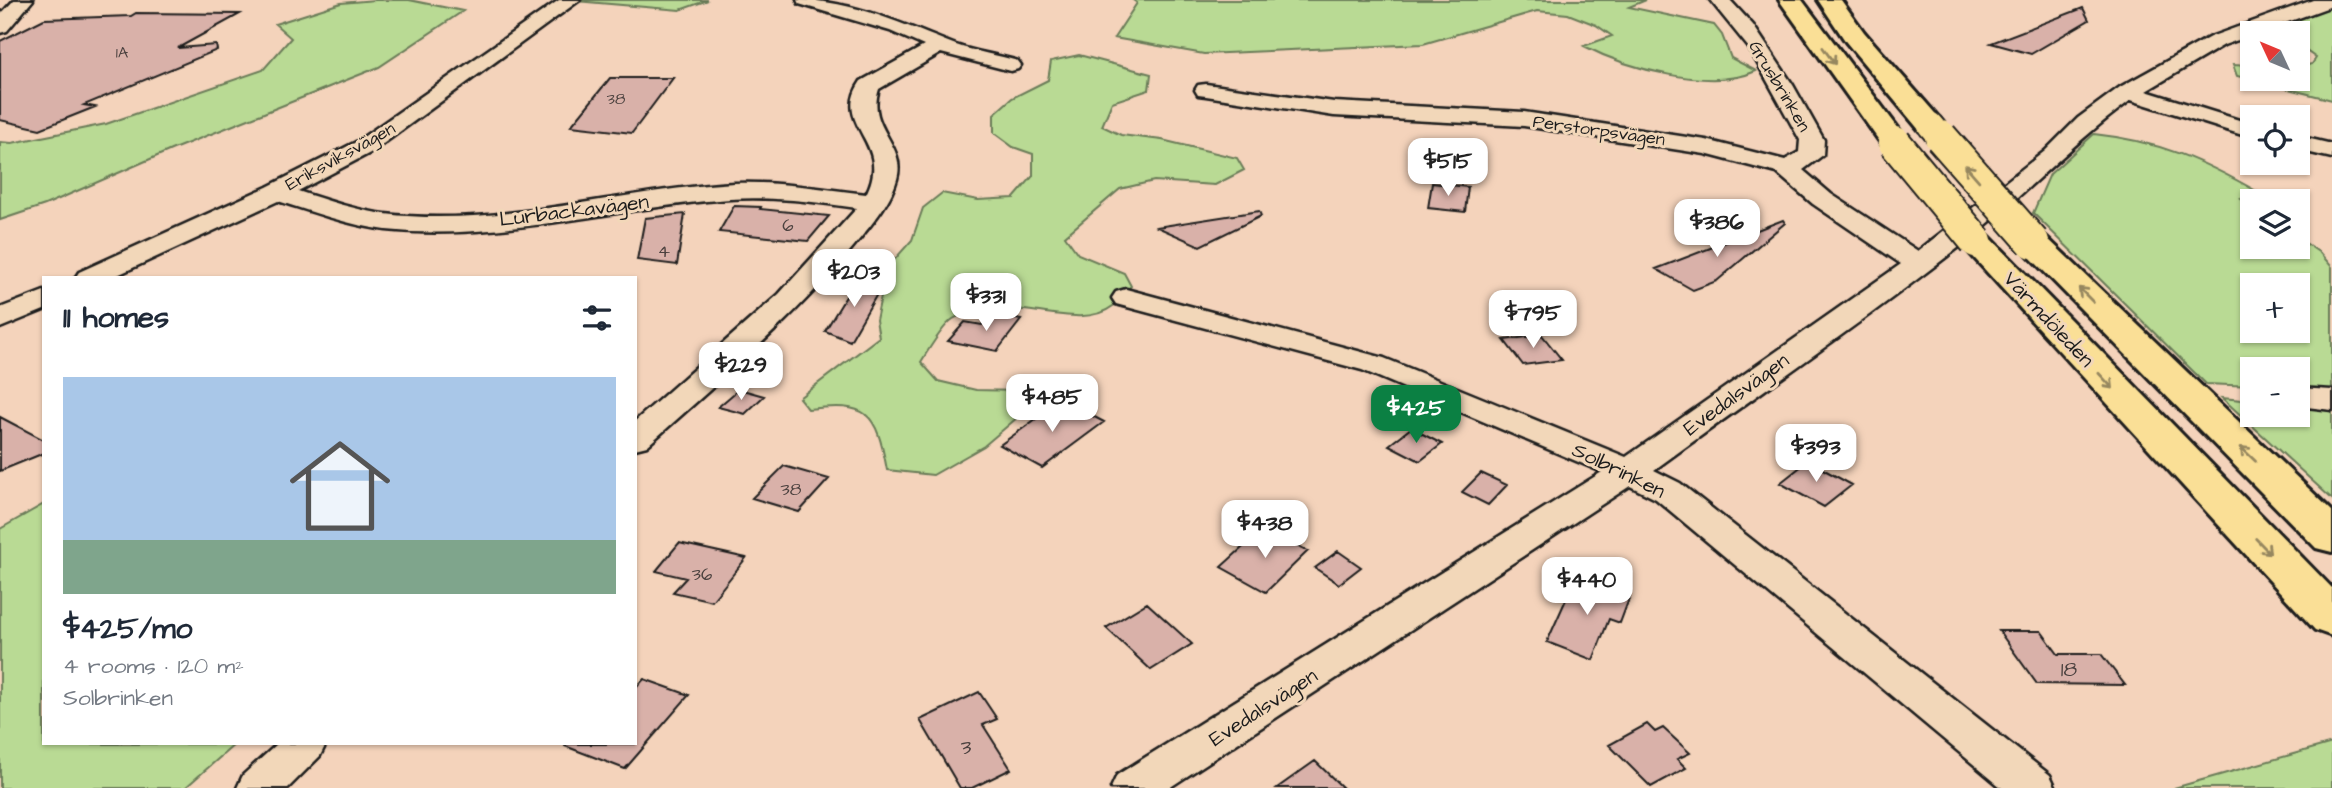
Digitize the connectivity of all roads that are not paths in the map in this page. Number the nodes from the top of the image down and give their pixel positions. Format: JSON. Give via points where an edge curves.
{"nodes":[{"id":1,"x":24,"y":0,"type":"edge"},
{"id":2,"x":570,"y":0,"type":"edge"},
{"id":3,"x":806,"y":0,"type":"edge"},
{"id":4,"x":1719,"y":0,"type":"edge"},
{"id":5,"x":1790,"y":0,"type":"edge"},
{"id":6,"x":1829,"y":0,"type":"edge"},
{"id":7,"x":2331,"y":0,"type":"edge"},
{"id":8,"x":0,"y":27,"type":"edge"},
{"id":9,"x":938,"y":46,"type":"junction"},
{"id":10,"x":1011,"y":65,"type":"dead end"},
{"id":11,"x":1206,"y":90,"type":"dead end"},
{"id":12,"x":2128,"y":92,"type":"junction"},
{"id":13,"x":2240,"y":127,"type":"edge"},
{"id":14,"x":2310,"y":146,"type":"edge"},
{"id":15,"x":2332,"y":151,"type":"edge"},
{"id":16,"x":1786,"y":168,"type":"junction"},
{"id":17,"x":276,"y":192,"type":"junction"},
{"id":18,"x":874,"y":202,"type":"junction"},
{"id":19,"x":1918,"y":263,"type":"junction"},
{"id":20,"x":93,"y":276,"type":"edge"},
{"id":21,"x":1125,"y":298,"type":"dead end"},
{"id":22,"x":42,"y":300,"type":"edge"},
{"id":23,"x":0,"y":319,"type":"edge"},
{"id":24,"x":2310,"y":398,"type":"edge"},
{"id":25,"x":2332,"y":400,"type":"edge"},
{"id":26,"x":637,"y":437,"type":"edge"},
{"id":27,"x":1629,"y":471,"type":"junction"},
{"id":28,"x":2332,"y":537,"type":"edge"},
{"id":29,"x":2332,"y":618,"type":"edge"},
{"id":30,"x":304,"y":745,"type":"edge"},
{"id":31,"x":259,"y":788,"type":"edge"},
{"id":32,"x":1133,"y":788,"type":"edge"},
{"id":33,"x":2034,"y":788,"type":"edge"}],
"edges":[{"from":1,"to":8,"type":"street"},
{"from":2,"to":17,"type":"street","name":"Eriksviksvägen","via":[[387,132]]},
{"from":3,"to":9,"type":"street","via":[[897,27]]},
{"from":4,"to":16,"type":"street","name":"Grusbrinken","via":[[1769,65],[1812,140],[1811,155]]},
{"from":5,"to":29,"type":"highway","name":"Värmdöleden","one_way":true,"bridge":true,"via":[[1895,143],[1976,241]]},
{"from":28,"to":6,"type":"highway","name":"Värmdöleden","one_way":true,"bridge":true,"via":[[2033,242],[1855,37]]},
{"from":7,"to":12,"type":"street","name":"Evedalsvägen","via":[[2217,41]]},
{"from":9,"to":10,"type":"street"},
{"from":9,"to":18,"type":"street","via":[[869,86],[865,94],[861,111],[888,161],[886,179]]},
{"from":11,"to":16,"type":"street","name":"Perstorpsvägen","via":[[1334,109],[1450,113],[1560,124],[1706,147]]},
{"from":12,"to":13,"type":"street"},
{"from":12,"to":19,"type":"street","name":"Evedalsvägen"},
{"from":14,"to":15,"type":"street"},
{"from":16,"to":19,"type":"street","name":"Perstorpsvägen","via":[[1822,199]]},
{"from":17,"to":18,"type":"street","name":"Lurbackavägen","via":[[398,223],[500,220],[732,191]]},
{"from":17,"to":20,"type":"street","name":"Eriksviksvägen"},
{"from":18,"to":26,"type":"street","via":[[798,294]]},
{"from":19,"to":27,"type":"street","name":"Evedalsvägen"},
{"from":21,"to":27,"type":"street","name":"Solbrinken","via":[[1373,364]]},
{"from":22,"to":23,"type":"street"},
{"from":24,"to":25,"type":"street"},
{"from":27,"to":32,"type":"street","name":"Evedalsvägen"},
{"from":27,"to":33,"type":"street","name":"Solbrinken","via":[[1668,491]]},
{"from":30,"to":31,"type":"street"}]}
